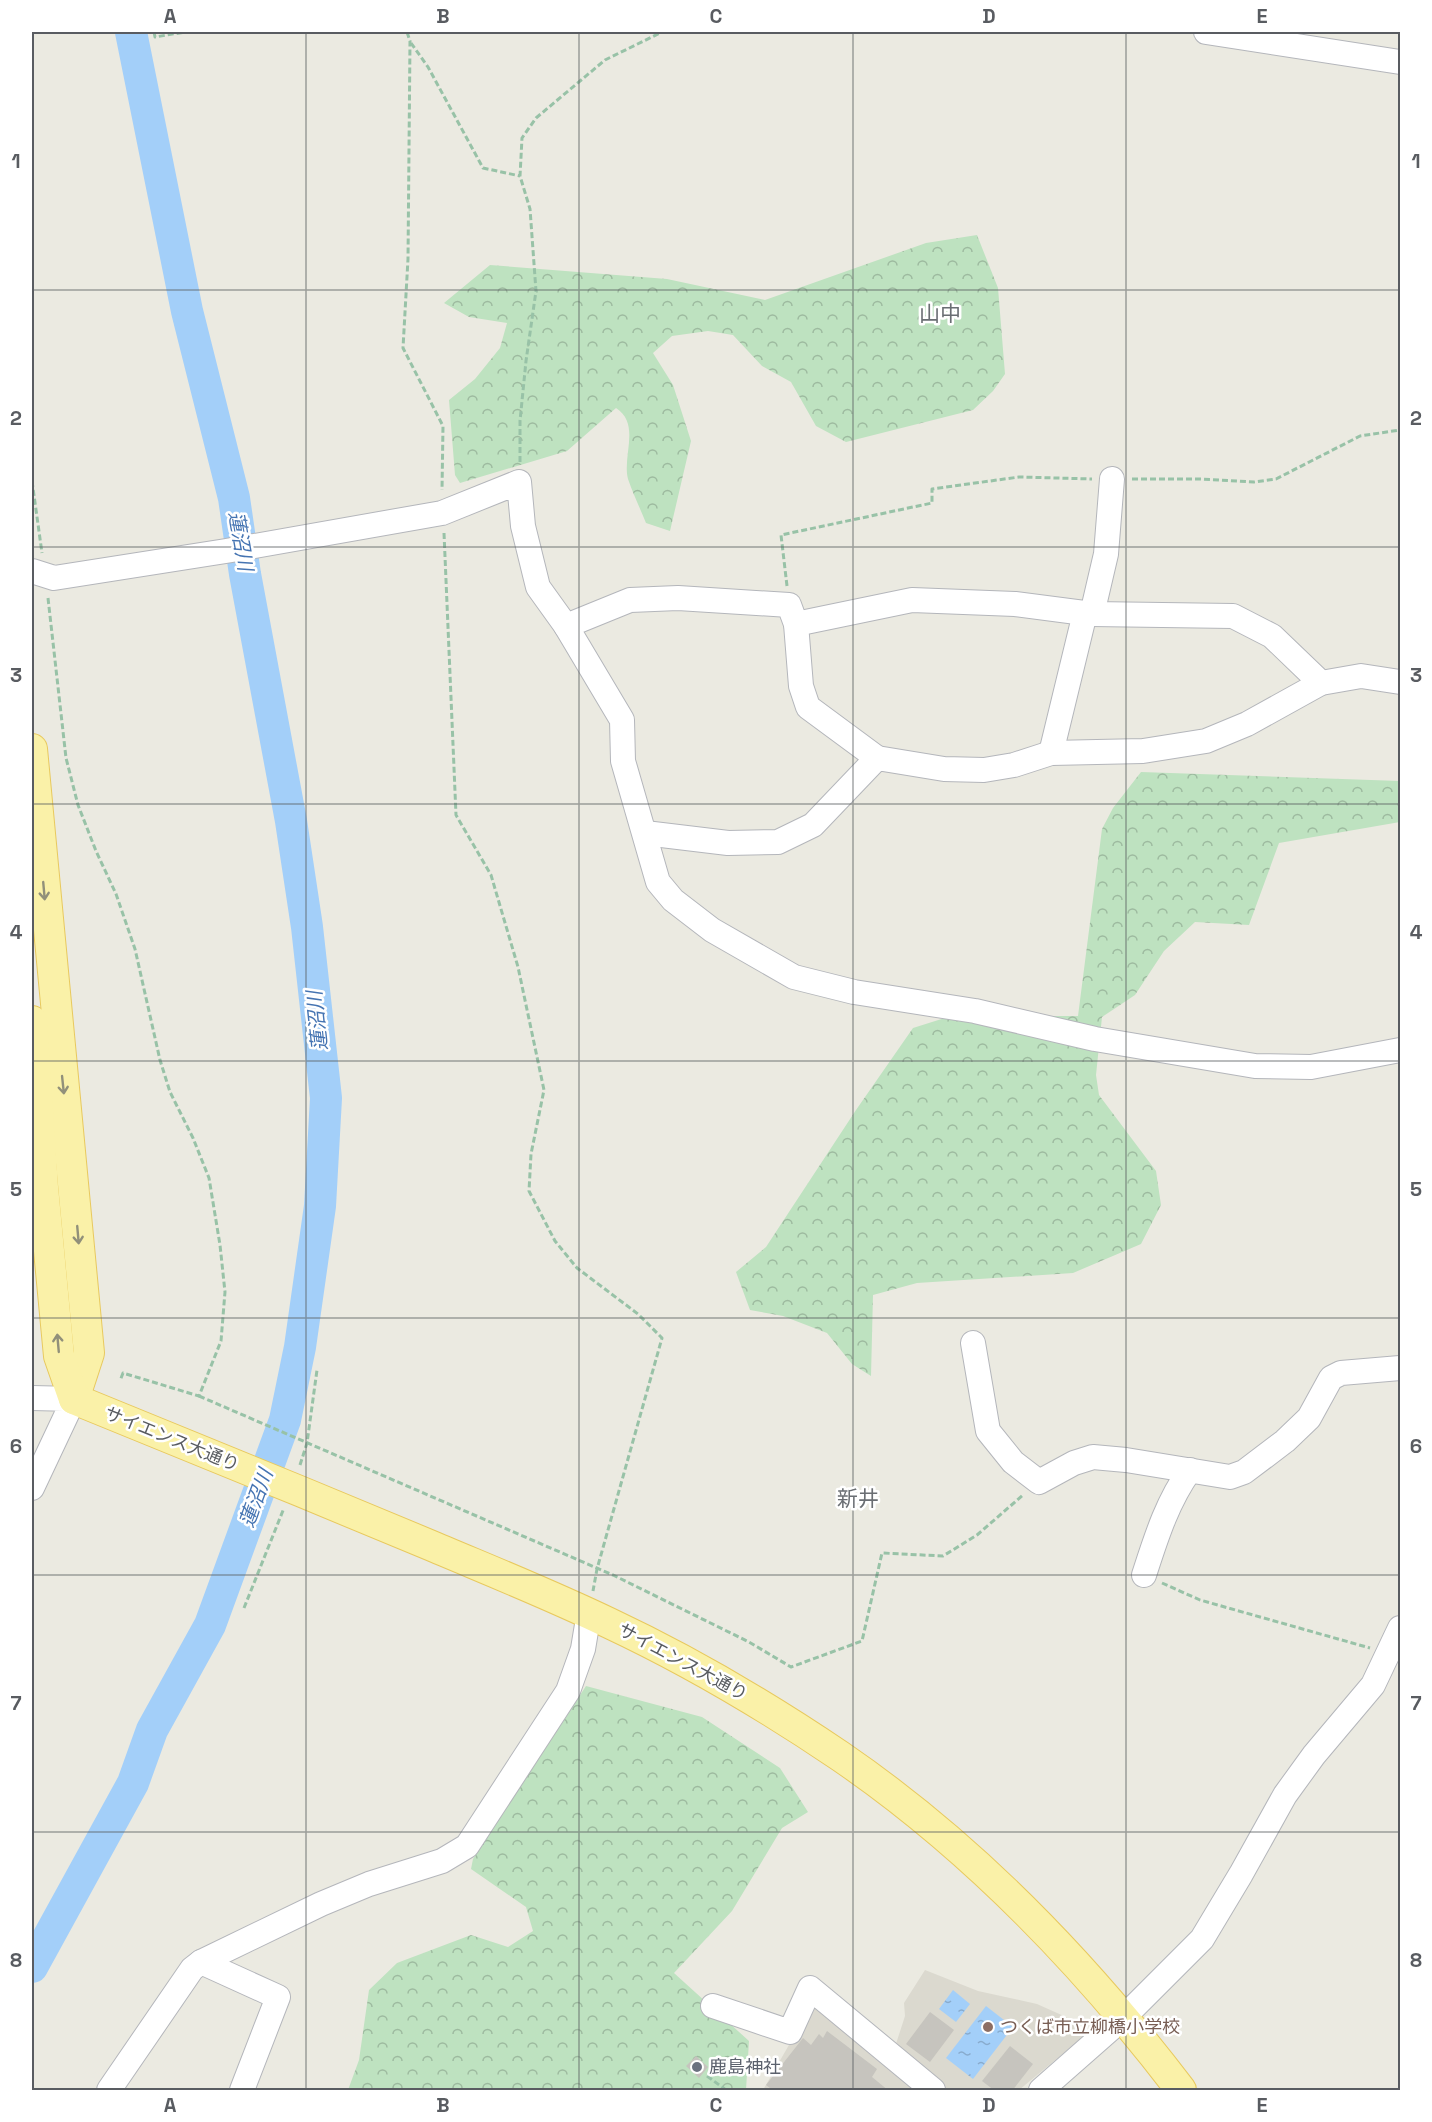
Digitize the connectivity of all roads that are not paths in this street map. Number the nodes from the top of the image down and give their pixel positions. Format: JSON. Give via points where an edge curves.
{"nodes":[{"id":1,"x":1206,"y":32,"type":"edge"},
{"id":2,"x":1401,"y":62,"type":"edge"},
{"id":3,"x":1112,"y":479,"type":"road end"},
{"id":4,"x":38,"y":574,"type":"edge"},
{"id":5,"x":1089,"y":613,"type":"junction"},
{"id":6,"x":792,"y":615,"type":"junction"},
{"id":7,"x":566,"y":626,"type":"junction"},
{"id":8,"x":1401,"y":682,"type":"edge"},
{"id":9,"x":1321,"y":683,"type":"junction"},
{"id":10,"x":32,"y":749,"type":"edge"},
{"id":11,"x":1051,"y":753,"type":"junction"},
{"id":12,"x":877,"y":758,"type":"junction"},
{"id":13,"x":645,"y":833,"type":"junction"},
{"id":14,"x":32,"y":1021,"type":"edge"},
{"id":15,"x":1401,"y":1050,"type":"edge"},
{"id":16,"x":973,"y":1343,"type":"dead end"},
{"id":17,"x":1401,"y":1368,"type":"edge"},
{"id":18,"x":32,"y":1398,"type":"edge"},
{"id":19,"x":74,"y":1399,"type":"junction"},
{"id":20,"x":1190,"y":1470,"type":"junction"},
{"id":21,"x":32,"y":1488,"type":"edge"},
{"id":22,"x":1144,"y":1575,"type":"road end"},
{"id":23,"x":589,"y":1613,"type":"junction"},
{"id":24,"x":1401,"y":1628,"type":"edge"},
{"id":25,"x":201,"y":1962,"type":"junction"},
{"id":26,"x":713,"y":2006,"type":"dead end"},
{"id":27,"x":1124,"y":2017,"type":"junction"},
{"id":28,"x":109,"y":2091,"type":"edge"},
{"id":29,"x":242,"y":2091,"type":"edge"},
{"id":30,"x":933,"y":2091,"type":"edge"},
{"id":31,"x":1041,"y":2091,"type":"edge"},
{"id":32,"x":1181,"y":2091,"type":"edge"}],
"edges":[{"from":1,"to":2,"type":"street"},
{"from":3,"to":5,"type":"street","via":[[1106,554]]},
{"from":4,"to":7,"type":"street","via":[[54,578],[442,513],[519,482],[523,526],[538,587]]},
{"from":5,"to":6,"type":"street","via":[[1015,604],[912,600]]},
{"from":5,"to":9,"type":"street","via":[[1233,616],[1272,636]]},
{"from":5,"to":11,"type":"street"},
{"from":6,"to":7,"type":"street","via":[[678,598],[630,600]]},
{"from":6,"to":12,"type":"street","via":[[801,686],[808,707]]},
{"from":7,"to":13,"type":"street","via":[[621,720],[623,761]]},
{"from":8,"to":9,"type":"street","via":[[1361,676]]},
{"from":9,"to":11,"type":"street","via":[[1247,724],[1206,741],[1143,751]]},
{"from":10,"to":19,"type":"main road","one_way":true,"via":[[89,1353]]},
{"from":11,"to":12,"type":"street","via":[[984,770],[944,769]]},
{"from":12,"to":13,"type":"street","via":[[813,825],[778,842],[728,843]]},
{"from":13,"to":15,"type":"street","via":[[658,882],[674,900],[711,930],[794,977],[854,992],[975,1011],[1095,1039],[1255,1066],[1311,1067]]},
{"from":19,"to":14,"type":"main road","one_way":true,"via":[[59,1356]]},
{"from":16,"to":20,"type":"street","via":[[988,1431],[1013,1462],[1039,1482],[1093,1457]]},
{"from":17,"to":20,"type":"street","via":[[1341,1373],[1331,1378],[1309,1418],[1244,1472],[1230,1477]]},
{"from":18,"to":19,"type":"street"},
{"from":19,"to":21,"type":"street"},
{"from":19,"to":23,"type":"main road","name":"サイエンス大通り"},
{"from":20,"to":22,"type":"street","via":[[1162,1519]]},
{"from":23,"to":25,"type":"street","via":[[583,1649],[568,1691],[466,1846],[442,1861],[321,1904]]},
{"from":23,"to":27,"type":"main road","name":"サイエンス大通り","via":[[735,1689],[885,1790],[1000,1886]]},
{"from":24,"to":27,"type":"street","via":[[1373,1685],[1284,1796],[1202,1939]]},
{"from":25,"to":28,"type":"street","via":[[192,1969]]},
{"from":25,"to":29,"type":"street","via":[[278,1997]]},
{"from":26,"to":30,"type":"street","via":[[790,2032],[810,1988]]},
{"from":27,"to":31,"type":"street"},
{"from":27,"to":32,"type":"main road","name":"サイエンス大通り"}]}
